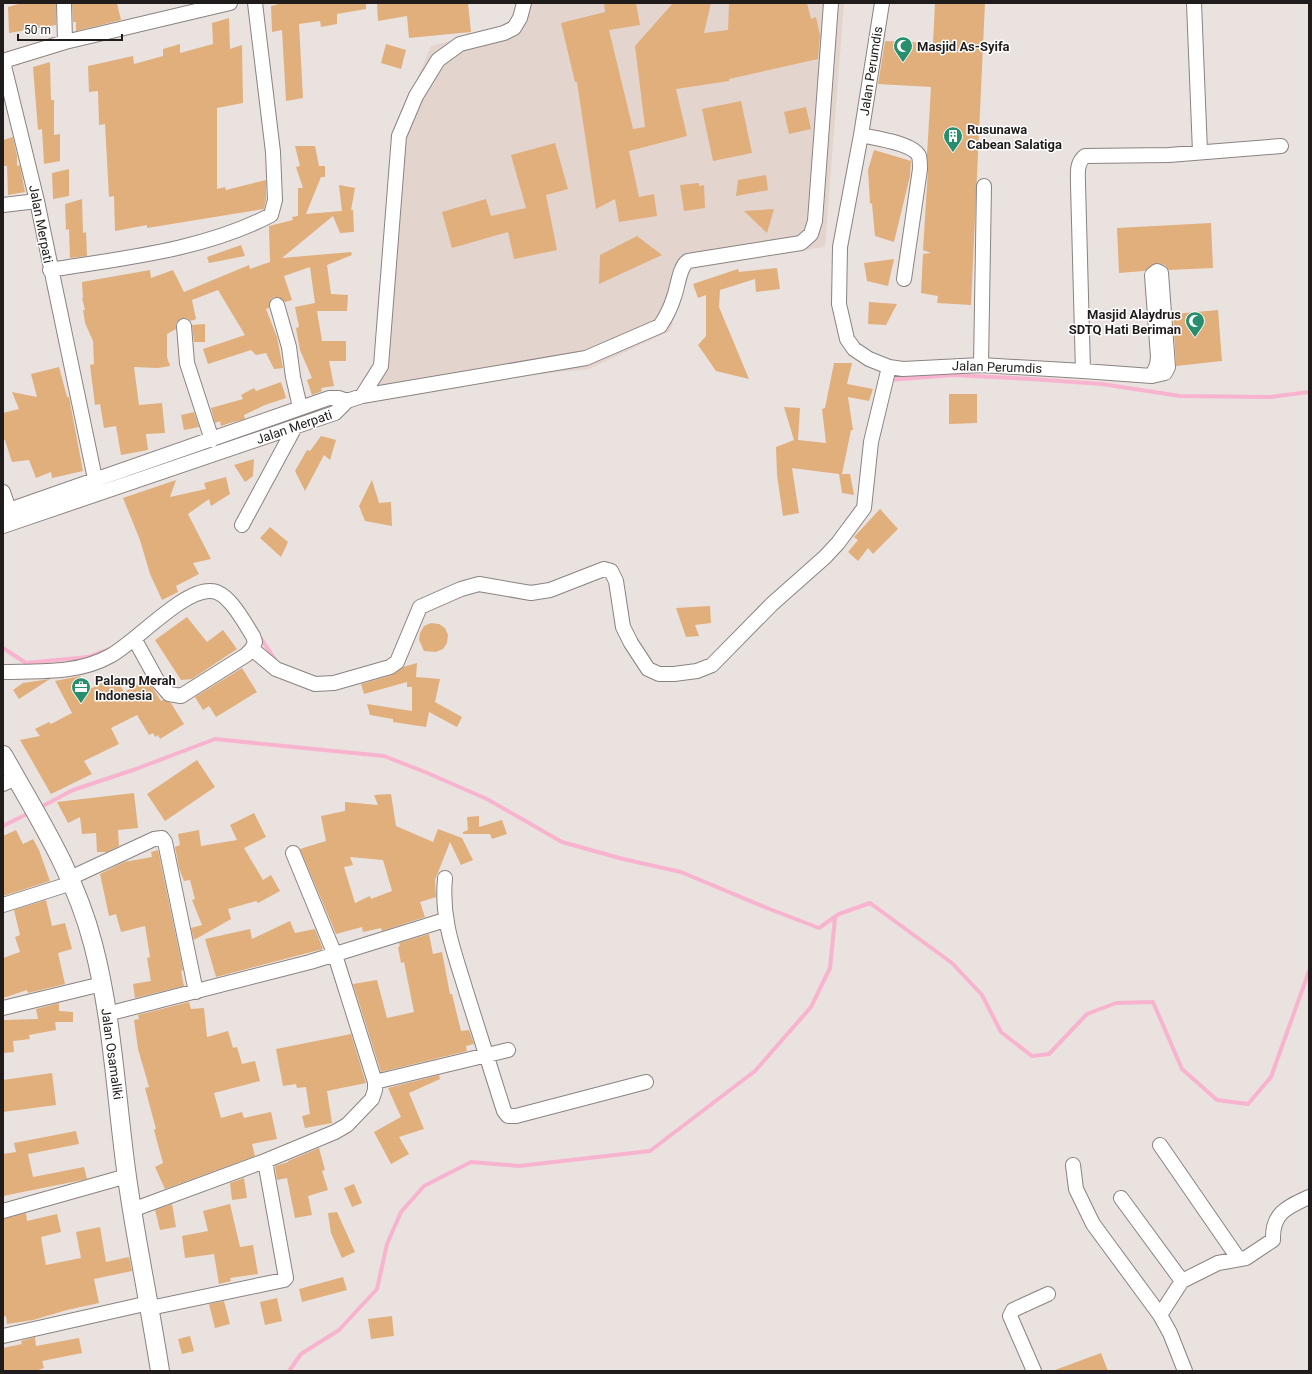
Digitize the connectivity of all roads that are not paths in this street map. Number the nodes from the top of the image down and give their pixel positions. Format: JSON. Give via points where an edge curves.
{"nodes":[{"id":1,"x":64,"y":3,"type":"edge"},
{"id":2,"x":230,"y":3,"type":"edge"},
{"id":3,"x":255,"y":3,"type":"edge"},
{"id":4,"x":524,"y":3,"type":"edge"},
{"id":5,"x":831,"y":3,"type":"edge"},
{"id":6,"x":882,"y":3,"type":"edge"},
{"id":7,"x":1194,"y":3,"type":"edge"},
{"id":8,"x":65,"y":42,"type":"junction"},
{"id":9,"x":3,"y":61,"type":"edge"},
{"id":10,"x":861,"y":135,"type":"junction"},
{"id":11,"x":1282,"y":146,"type":"dead end"},
{"id":12,"x":1200,"y":152,"type":"junction"},
{"id":13,"x":984,"y":186,"type":"dead end"},
{"id":14,"x":37,"y":201,"type":"junction"},
{"id":15,"x":3,"y":205,"type":"edge"},
{"id":16,"x":50,"y":270,"type":"junction"},
{"id":17,"x":904,"y":279,"type":"dead end"},
{"id":18,"x":277,"y":305,"type":"dead end"},
{"id":19,"x":184,"y":326,"type":"dead end"},
{"id":20,"x":981,"y":365,"type":"junction"},
{"id":21,"x":1083,"y":372,"type":"junction"},
{"id":22,"x":886,"y":376,"type":"junction"},
{"id":23,"x":1152,"y":376,"type":"junction"},
{"id":24,"x":362,"y":396,"type":"junction"},
{"id":25,"x":347,"y":401,"type":"junction"},
{"id":26,"x":300,"y":407,"type":"junction"},
{"id":27,"x":295,"y":427,"type":"junction"},
{"id":28,"x":212,"y":440,"type":"junction"},
{"id":29,"x":96,"y":487,"type":"junction"},
{"id":30,"x":3,"y":493,"type":"edge"},
{"id":31,"x":6,"y":511,"type":"edge"},
{"id":32,"x":242,"y":525,"type":"dead end"},
{"id":33,"x":3,"y":526,"type":"edge"},
{"id":34,"x":135,"y":640,"type":"junction"},
{"id":35,"x":252,"y":649,"type":"junction"},
{"id":36,"x":3,"y":672,"type":"edge"},
{"id":37,"x":3,"y":755,"type":"edge"},
{"id":38,"x":9,"y":781,"type":"edge"},
{"id":39,"x":293,"y":853,"type":"dead end"},
{"id":40,"x":445,"y":878,"type":"dead end"},
{"id":41,"x":71,"y":880,"type":"junction"},
{"id":42,"x":3,"y":905,"type":"edge"},
{"id":43,"x":445,"y":920,"type":"junction"},
{"id":44,"x":335,"y":955,"type":"junction"},
{"id":45,"x":102,"y":984,"type":"junction"},
{"id":46,"x":196,"y":992,"type":"junction"},
{"id":47,"x":3,"y":1008,"type":"edge"},
{"id":48,"x":107,"y":1014,"type":"junction"},
{"id":49,"x":508,"y":1050,"type":"dead end"},
{"id":50,"x":486,"y":1056,"type":"junction"},
{"id":51,"x":375,"y":1082,"type":"junction"},
{"id":52,"x":646,"y":1082,"type":"dead end"},
{"id":53,"x":1160,"y":1145,"type":"dead end"},
{"id":54,"x":265,"y":1161,"type":"junction"},
{"id":55,"x":1073,"y":1165,"type":"dead end"},
{"id":56,"x":127,"y":1176,"type":"junction"},
{"id":57,"x":1309,"y":1197,"type":"edge"},
{"id":58,"x":1121,"y":1198,"type":"dead end"},
{"id":59,"x":132,"y":1210,"type":"junction"},
{"id":60,"x":3,"y":1211,"type":"edge"},
{"id":61,"x":1238,"y":1258,"type":"junction"},
{"id":62,"x":1182,"y":1281,"type":"junction"},
{"id":63,"x":1048,"y":1294,"type":"dead end"},
{"id":64,"x":150,"y":1305,"type":"junction"},
{"id":65,"x":1160,"y":1315,"type":"junction"},
{"id":66,"x":3,"y":1336,"type":"edge"},
{"id":67,"x":160,"y":1371,"type":"edge"},
{"id":68,"x":1034,"y":1371,"type":"edge"},
{"id":69,"x":1185,"y":1371,"type":"edge"}],
"edges":[{"from":1,"to":8,"type":"street"},
{"from":2,"to":8,"type":"street"},
{"from":3,"to":16,"type":"street","via":[[273,152],[275,200],[271,215],[245,228],[150,254]]},
{"from":4,"to":24,"type":"street","via":[[514,28],[460,44],[438,60],[416,96],[399,136],[381,366]]},
{"from":5,"to":24,"type":"street","via":[[815,221],[810,234],[801,243],[685,262],[674,297],[660,326],[586,358]]},
{"from":6,"to":10,"type":"street","name":"Jalan Perumdis"},
{"from":7,"to":12,"type":"street"},
{"from":8,"to":9,"type":"street"},
{"from":9,"to":14,"type":"street","name":"Jalan Merpati"},
{"from":10,"to":17,"type":"street","via":[[913,148],[919,156],[920,169]]},
{"from":10,"to":22,"type":"street","name":"Jalan Perumdis","via":[[840,247],[840,304],[847,340]]},
{"from":11,"to":12,"type":"street"},
{"from":12,"to":21,"type":"street","via":[[1085,156],[1079,162]]},
{"from":13,"to":20,"type":"street"},
{"from":14,"to":15,"type":"street"},
{"from":14,"to":16,"type":"street","name":"Jalan Merpati"},
{"from":16,"to":29,"type":"street","name":"Jalan Merpati"},
{"from":18,"to":26,"type":"street","via":[[289,347],[292,377]]},
{"from":19,"to":28,"type":"street","via":[[187,362]]},
{"from":20,"to":21,"type":"street","name":"Jalan Perumdis"},
{"from":20,"to":22,"type":"street","name":"Jalan Perumdis","via":[[903,369]]},
{"from":21,"to":23,"type":"street","name":"Jalan Perumdis"},
{"from":22,"to":35,"type":"street","via":[[871,442],[864,508],[825,557],[772,604],[712,665],[697,671],[674,674],[658,674],[648,669],[623,627],[616,581],[611,571],[604,570],[550,590],[531,593],[479,584],[440,597],[420,607],[397,662],[390,668],[334,683],[316,684],[282,671]]},
{"from":23,"to":23,"type":"street","via":[[1158,357],[1152,275],[1157,271],[1161,273],[1168,367],[1165,373]]},
{"from":24,"to":25,"type":"street"},
{"from":25,"to":26,"type":"street","name":"Jalan Merpati","via":[[329,398]]},
{"from":25,"to":27,"type":"street","name":"Jalan Merpati","via":[[335,413]]},
{"from":26,"to":28,"type":"street","name":"Jalan Merpati"},
{"from":27,"to":29,"type":"street","name":"Jalan Merpati"},
{"from":27,"to":32,"type":"street"},
{"from":28,"to":29,"type":"street","name":"Jalan Merpati"},
{"from":29,"to":31,"type":"street","name":"Jalan Merpati"},
{"from":29,"to":33,"type":"street","name":"Jalan Merpati"},
{"from":30,"to":31,"type":"street"},
{"from":34,"to":35,"type":"street","via":[[157,680],[169,694],[181,696]]},
{"from":34,"to":35,"type":"street","via":[[175,606],[192,596],[211,590],[222,593],[229,601],[253,636],[255,642]]},
{"from":34,"to":36,"type":"street","via":[[109,657],[66,670]]},
{"from":37,"to":38,"type":"main road","name":"Jalan Osamaliki"},
{"from":38,"to":41,"type":"main road","name":"Jalan Osamaliki","via":[[25,794],[49,834]]},
{"from":39,"to":44,"type":"street"},
{"from":40,"to":43,"type":"street"},
{"from":41,"to":42,"type":"street"},
{"from":41,"to":45,"type":"main road","name":"Jalan Osamaliki","via":[[93,943]]},
{"from":41,"to":46,"type":"street","via":[[154,839],[162,838],[166,842]]},
{"from":43,"to":44,"type":"street"},
{"from":43,"to":50,"type":"street"},
{"from":44,"to":46,"type":"street"},
{"from":44,"to":51,"type":"street"},
{"from":45,"to":47,"type":"street"},
{"from":45,"to":48,"type":"main road","name":"Jalan Osamaliki"},
{"from":46,"to":48,"type":"street"},
{"from":48,"to":56,"type":"main road","name":"Jalan Osamaliki"},
{"from":49,"to":50,"type":"street"},
{"from":50,"to":51,"type":"street"},
{"from":50,"to":52,"type":"street","via":[[504,1111],[508,1116]]},
{"from":51,"to":54,"type":"street","via":[[372,1098],[347,1125]]},
{"from":53,"to":61,"type":"street"},
{"from":54,"to":59,"type":"street"},
{"from":54,"to":64,"type":"street","via":[[286,1278]]},
{"from":55,"to":65,"type":"street","via":[[1076,1189],[1093,1224]]},
{"from":56,"to":59,"type":"main road","name":"Jalan Osamaliki"},
{"from":56,"to":60,"type":"street"},
{"from":57,"to":61,"type":"street","via":[[1279,1214],[1274,1221],[1273,1240],[1246,1258]]},
{"from":58,"to":62,"type":"street"},
{"from":59,"to":64,"type":"main road","name":"Jalan Osamaliki"},
{"from":61,"to":62,"type":"street","via":[[1218,1263]]},
{"from":62,"to":65,"type":"street"},
{"from":63,"to":68,"type":"street","via":[[1013,1310],[1010,1316]]},
{"from":64,"to":66,"type":"street"},
{"from":64,"to":67,"type":"main road","name":"Jalan Osamaliki"},
{"from":65,"to":69,"type":"street"}]}
